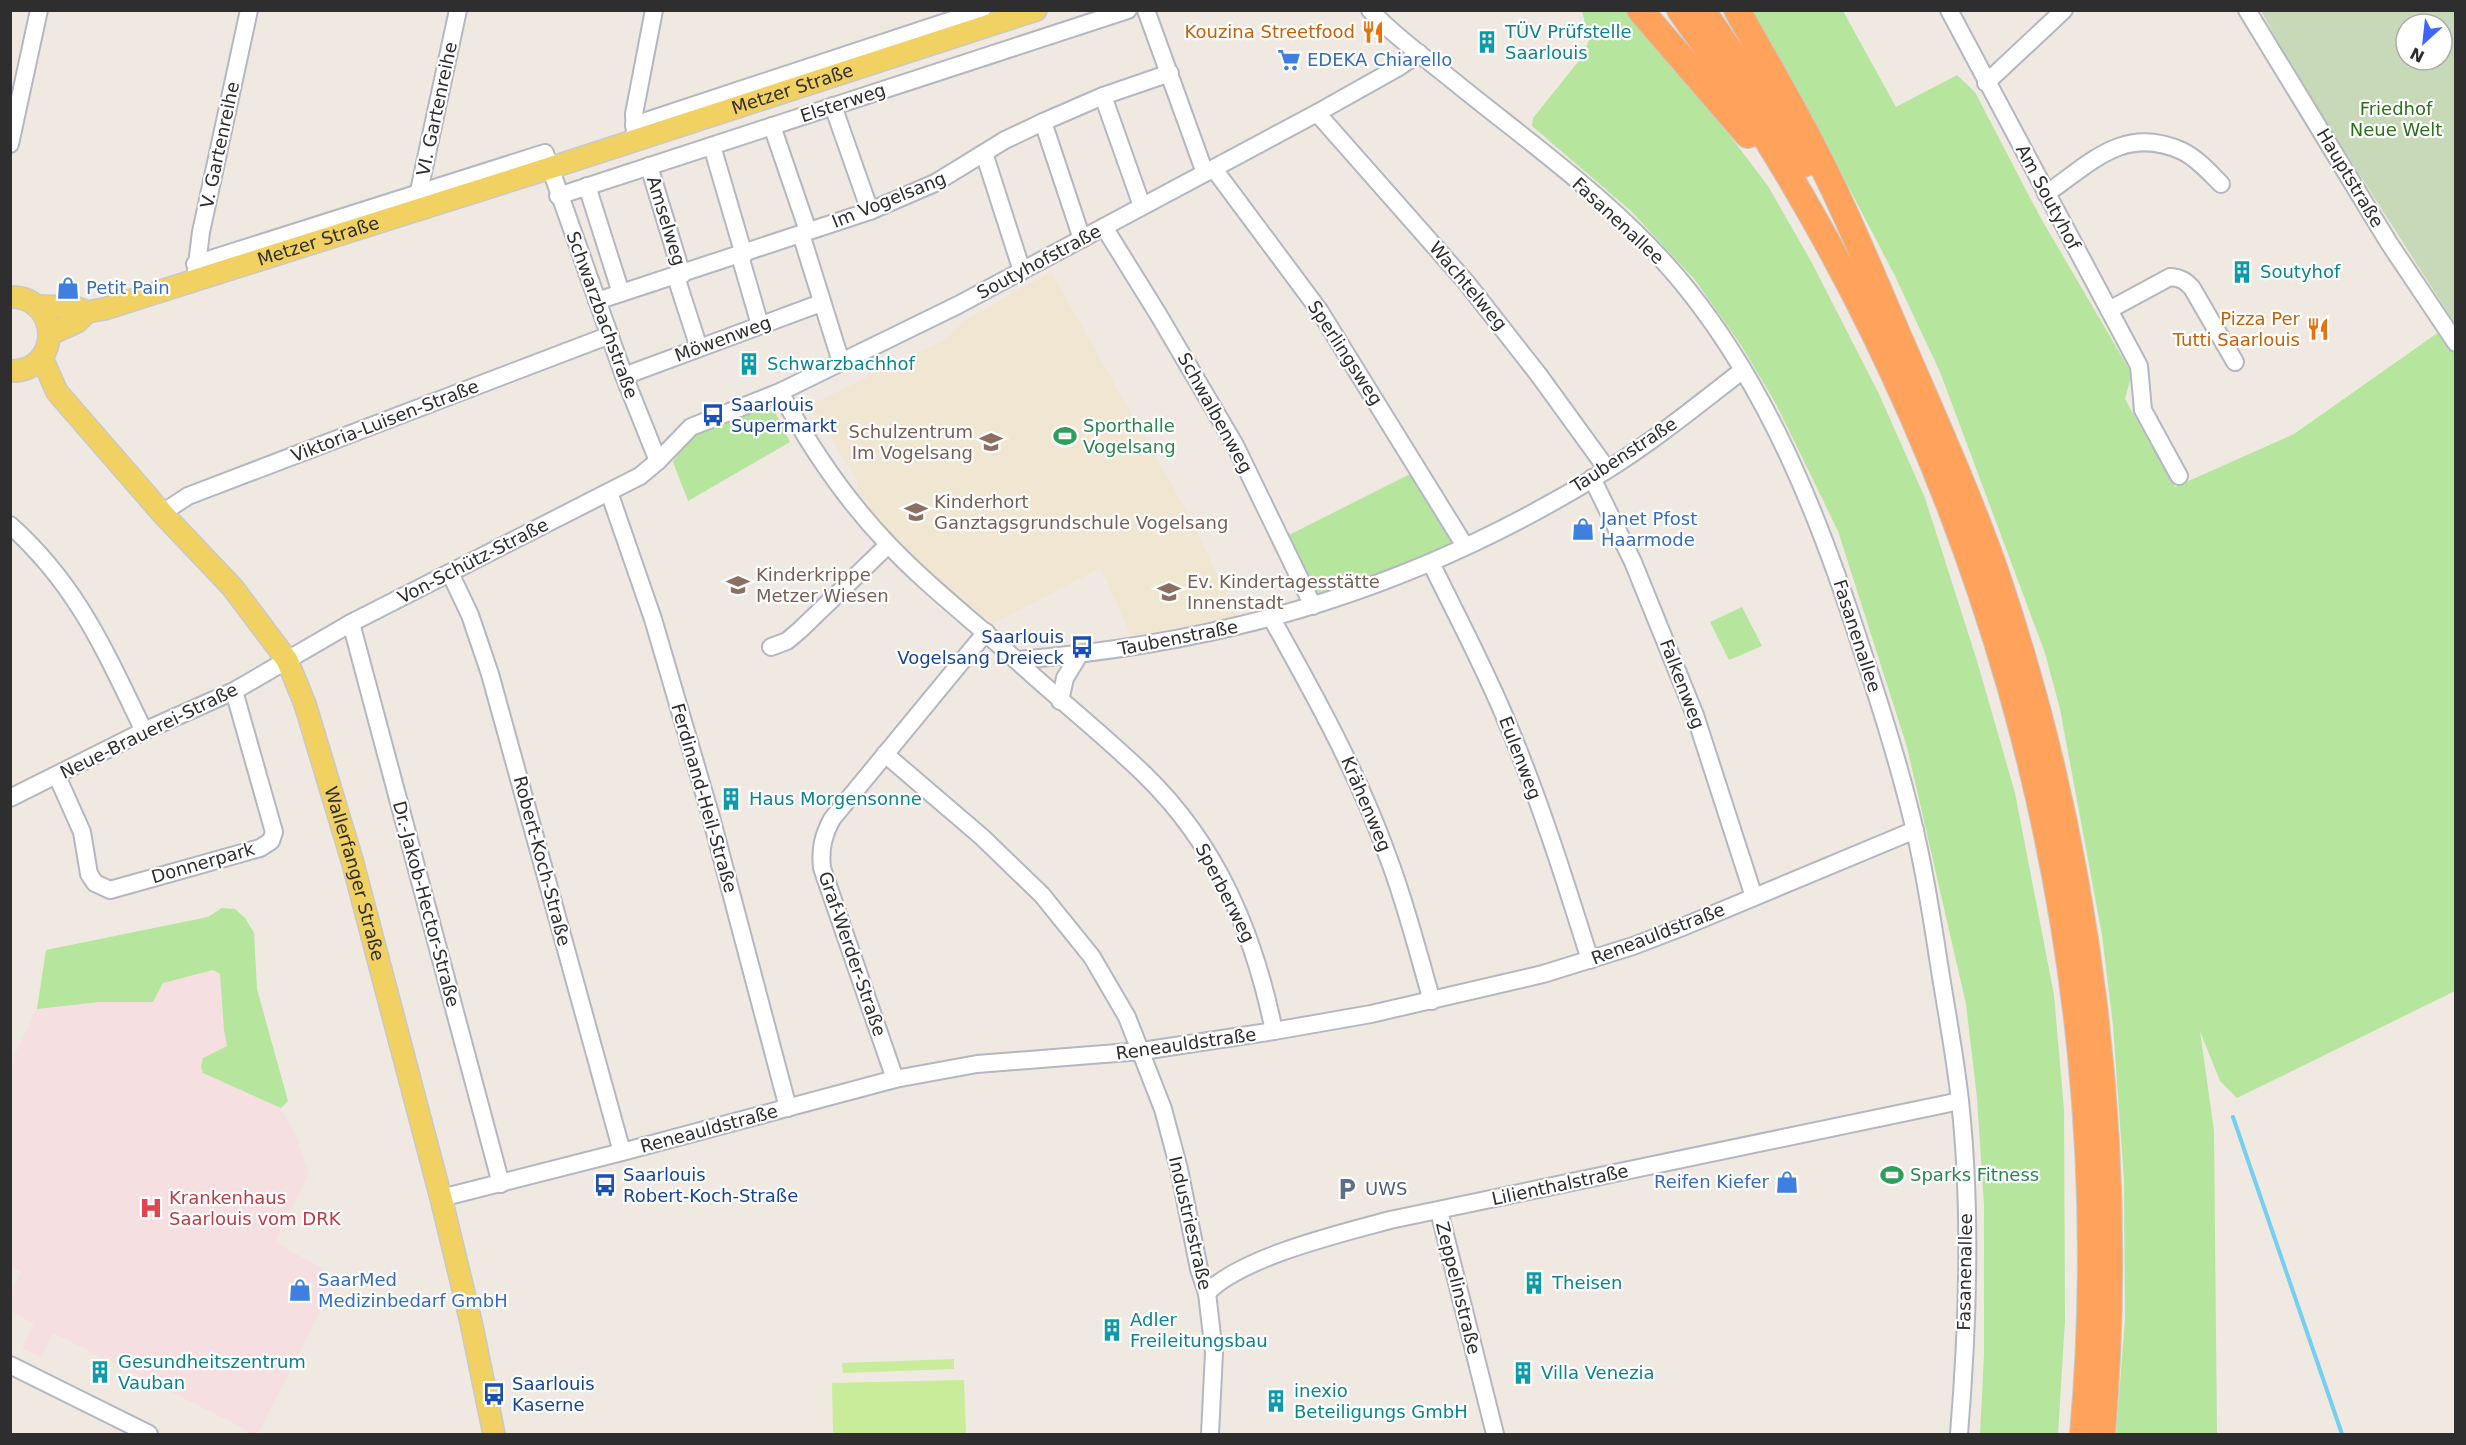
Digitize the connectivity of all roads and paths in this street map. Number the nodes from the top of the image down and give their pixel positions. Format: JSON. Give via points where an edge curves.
{"nodes":[{"id":1,"x":39,"y":10,"type":"edge"},
{"id":2,"x":249,"y":10,"type":"edge"},
{"id":3,"x":458,"y":10,"type":"edge"},
{"id":4,"x":654,"y":10,"type":"edge"},
{"id":5,"x":982,"y":10,"type":"edge"},
{"id":6,"x":1036,"y":10,"type":"edge"},
{"id":7,"x":1128,"y":10,"type":"edge"},
{"id":8,"x":1146,"y":10,"type":"edge"},
{"id":9,"x":1370,"y":10,"type":"edge"},
{"id":10,"x":1640,"y":10,"type":"edge"},
{"id":11,"x":1680,"y":10,"type":"edge"},
{"id":12,"x":1702,"y":10,"type":"edge"},
{"id":13,"x":1737,"y":10,"type":"edge"},
{"id":14,"x":1949,"y":10,"type":"edge"},
{"id":15,"x":2064,"y":10,"type":"edge"},
{"id":16,"x":2247,"y":10,"type":"edge"},
{"id":17,"x":1419,"y":53,"type":"junction"},
{"id":18,"x":1170,"y":73,"type":"junction"},
{"id":19,"x":1986,"y":83,"type":"junction"},
{"id":20,"x":1103,"y":96,"type":"junction"},
{"id":21,"x":833,"y":106,"type":"junction"},
{"id":22,"x":1317,"y":113,"type":"junction"},
{"id":23,"x":1043,"y":122,"type":"junction"},
{"id":24,"x":772,"y":126,"type":"junction"},
{"id":25,"x":635,"y":132,"type":"junction"},
{"id":26,"x":10,"y":144,"type":"edge"},
{"id":27,"x":712,"y":146,"type":"junction"},
{"id":28,"x":984,"y":153,"type":"junction"},
{"id":29,"x":649,"y":166,"type":"junction"},
{"id":30,"x":550,"y":168,"type":"junction"},
{"id":31,"x":1209,"y":171,"type":"junction"},
{"id":32,"x":2221,"y":184,"type":"dead end"},
{"id":33,"x":587,"y":186,"type":"junction"},
{"id":34,"x":2046,"y":194,"type":"junction"},
{"id":35,"x":558,"y":195,"type":"junction"},
{"id":36,"x":420,"y":199,"type":"junction"},
{"id":37,"x":1142,"y":206,"type":"junction"},
{"id":38,"x":870,"y":211,"type":"junction"},
{"id":39,"x":1104,"y":227,"type":"junction"},
{"id":40,"x":805,"y":233,"type":"junction"},
{"id":41,"x":1082,"y":239,"type":"junction"},
{"id":42,"x":742,"y":255,"type":"junction"},
{"id":43,"x":1842,"y":267,"type":"junction"},
{"id":44,"x":196,"y":271,"type":"junction"},
{"id":45,"x":1022,"y":271,"type":"junction"},
{"id":46,"x":679,"y":276,"type":"junction"},
{"id":47,"x":621,"y":293,"type":"junction"},
{"id":48,"x":12,"y":297,"type":"edge"},
{"id":49,"x":597,"y":301,"type":"junction"},
{"id":50,"x":821,"y":303,"type":"junction"},
{"id":51,"x":36,"y":306,"type":"junction"},
{"id":52,"x":2109,"y":310,"type":"junction"},
{"id":53,"x":87,"y":312,"type":"junction"},
{"id":54,"x":760,"y":325,"type":"junction"},
{"id":55,"x":1897,"y":332,"type":"junction"},
{"id":56,"x":50,"y":334,"type":"junction"},
{"id":57,"x":610,"y":335,"type":"junction"},
{"id":58,"x":2456,"y":343,"type":"edge"},
{"id":59,"x":699,"y":348,"type":"junction"},
{"id":60,"x":42,"y":357,"type":"junction"},
{"id":61,"x":842,"y":362,"type":"junction"},
{"id":62,"x":2235,"y":362,"type":"dead end"},
{"id":63,"x":1743,"y":370,"type":"junction"},
{"id":64,"x":16,"y":371,"type":"edge"},
{"id":65,"x":624,"y":376,"type":"junction"},
{"id":66,"x":57,"y":392,"type":"junction"},
{"id":67,"x":780,"y":392,"type":"junction"},
{"id":68,"x":658,"y":461,"type":"junction"},
{"id":69,"x":1607,"y":470,"type":"junction"},
{"id":70,"x":2179,"y":476,"type":"dead end"},
{"id":71,"x":1592,"y":478,"type":"junction"},
{"id":72,"x":609,"y":492,"type":"junction"},
{"id":73,"x":162,"y":513,"type":"junction"},
{"id":74,"x":10,"y":525,"type":"edge"},
{"id":75,"x":888,"y":545,"type":"junction"},
{"id":76,"x":1465,"y":546,"type":"junction"},
{"id":77,"x":1431,"y":563,"type":"junction"},
{"id":78,"x":450,"y":573,"type":"junction"},
{"id":79,"x":1312,"y":606,"type":"junction"},
{"id":80,"x":1272,"y":619,"type":"junction"},
{"id":81,"x":351,"y":623,"type":"junction"},
{"id":82,"x":986,"y":632,"type":"junction"},
{"id":83,"x":771,"y":647,"type":"dead end"},
{"id":84,"x":1079,"y":655,"type":"junction"},
{"id":85,"x":287,"y":660,"type":"junction"},
{"id":86,"x":1016,"y":660,"type":"junction"},
{"id":87,"x":234,"y":691,"type":"junction"},
{"id":88,"x":1060,"y":701,"type":"junction"},
{"id":89,"x":144,"y":731,"type":"junction"},
{"id":90,"x":885,"y":754,"type":"junction"},
{"id":91,"x":57,"y":776,"type":"junction"},
{"id":92,"x":10,"y":780,"type":"edge"},
{"id":93,"x":17,"y":795,"type":"edge"},
{"id":94,"x":1915,"y":830,"type":"junction"},
{"id":95,"x":1754,"y":897,"type":"junction"},
{"id":96,"x":1590,"y":960,"type":"junction"},
{"id":97,"x":1432,"y":1001,"type":"junction"},
{"id":98,"x":1274,"y":1031,"type":"junction"},
{"id":99,"x":1142,"y":1051,"type":"junction"},
{"id":100,"x":895,"y":1079,"type":"junction"},
{"id":101,"x":1960,"y":1101,"type":"junction"},
{"id":102,"x":788,"y":1108,"type":"junction"},
{"id":103,"x":622,"y":1152,"type":"junction"},
{"id":104,"x":501,"y":1184,"type":"junction"},
{"id":105,"x":441,"y":1198,"type":"junction"},
{"id":106,"x":1439,"y":1211,"type":"junction"},
{"id":107,"x":1207,"y":1293,"type":"junction"},
{"id":108,"x":10,"y":1365,"type":"edge"},
{"id":109,"x":149,"y":1434,"type":"edge"},
{"id":110,"x":494,"y":1434,"type":"edge"},
{"id":111,"x":1210,"y":1434,"type":"edge"},
{"id":112,"x":1495,"y":1434,"type":"edge"},
{"id":113,"x":1959,"y":1434,"type":"edge"},
{"id":114,"x":2083,"y":1434,"type":"edge"},
{"id":115,"x":2102,"y":1434,"type":"edge"}],
"edges":[{"from":1,"to":26,"type":"street"},
{"from":2,"to":44,"type":"street","name":"V. Gartenreihe"},
{"from":3,"to":36,"type":"street","name":"VI. Gartenreihe"},
{"from":4,"to":25,"type":"street"},
{"from":5,"to":25,"type":"street","name":"Metzer Straße"},
{"from":6,"to":25,"type":"main road","name":"Metzer Straße"},
{"from":7,"to":21,"type":"street","name":"Elsterweg"},
{"from":8,"to":18,"type":"street"},
{"from":9,"to":17,"type":"street","name":"Fasanenallee"},
{"from":10,"to":43,"type":"highway","via":[[1765,154]]},
{"from":11,"to":43,"type":"highway","via":[[1750,112]]},
{"from":12,"to":55,"type":"highway","via":[[1808,170]]},
{"from":13,"to":55,"type":"highway","via":[[1817,154]]},
{"from":14,"to":19,"type":"street","name":"Am Soutyhof"},
{"from":15,"to":19,"type":"street"},
{"from":16,"to":58,"type":"street","name":"Hauptstraße"},
{"from":17,"to":22,"type":"street","name":"Soutyhofstraße"},
{"from":17,"to":63,"type":"street","name":"Fasanenallee","via":[[1624,221],[1686,288]]},
{"from":18,"to":20,"type":"street","name":"Im Vogelsang"},
{"from":18,"to":31,"type":"street"},
{"from":19,"to":34,"type":"street","name":"Am Soutyhof"},
{"from":20,"to":23,"type":"street","name":"Im Vogelsang"},
{"from":20,"to":37,"type":"street"},
{"from":21,"to":24,"type":"street","name":"Elsterweg"},
{"from":21,"to":38,"type":"street"},
{"from":22,"to":31,"type":"street","name":"Soutyhofstraße"},
{"from":22,"to":69,"type":"street","name":"Wachtelweg","via":[[1466,282]]},
{"from":23,"to":28,"type":"street","name":"Im Vogelsang"},
{"from":23,"to":41,"type":"street"},
{"from":24,"to":27,"type":"street","name":"Elsterweg"},
{"from":24,"to":40,"type":"street"},
{"from":25,"to":30,"type":"main road","name":"Metzer Straße"},
{"from":27,"to":29,"type":"street","name":"Elsterweg"},
{"from":27,"to":42,"type":"street"},
{"from":28,"to":38,"type":"street","name":"Im Vogelsang","via":[[935,183]]},
{"from":28,"to":45,"type":"street"},
{"from":29,"to":33,"type":"street","name":"Elsterweg"},
{"from":29,"to":46,"type":"street","name":"Amselweg"},
{"from":30,"to":35,"type":"street","name":"Schwarzbachstraße"},
{"from":30,"to":36,"type":"main road","name":"Metzer Straße"},
{"from":31,"to":37,"type":"street","name":"Soutyhofstraße"},
{"from":31,"to":76,"type":"street","name":"Sperlingsweg","via":[[1319,310]]},
{"from":32,"to":34,"type":"street","via":[[2184,151],[2135,141],[2106,153]]},
{"from":33,"to":35,"type":"street","name":"Elsterweg"},
{"from":33,"to":47,"type":"street","name":"Schwarzbachstraße"},
{"from":34,"to":52,"type":"street","name":"Am Soutyhof"},
{"from":35,"to":49,"type":"street","name":"Schwarzbachstraße"},
{"from":36,"to":44,"type":"main road","name":"Metzer Straße"},
{"from":37,"to":39,"type":"street","name":"Soutyhofstraße"},
{"from":38,"to":40,"type":"street","name":"Im Vogelsang"},
{"from":39,"to":41,"type":"street","name":"Soutyhofstraße"},
{"from":39,"to":79,"type":"street","name":"Schwalbenweg","via":[[1235,445]]},
{"from":40,"to":42,"type":"street","name":"Im Vogelsang"},
{"from":40,"to":50,"type":"street"},
{"from":41,"to":45,"type":"street","name":"Soutyhofstraße"},
{"from":42,"to":46,"type":"street","name":"Im Vogelsang"},
{"from":42,"to":54,"type":"street"},
{"from":43,"to":114,"type":"highway","via":[[1879,339],[1960,530],[2014,697],[2049,843],[2071,973],[2084,1094],[2090,1276]]},
{"from":44,"to":53,"type":"main road","name":"Metzer Straße","via":[[104,309]]},
{"from":45,"to":61,"type":"street","name":"Soutyhofstraße"},
{"from":46,"to":47,"type":"street","name":"Im Vogelsang"},
{"from":46,"to":59,"type":"street","name":"Amselweg"},
{"from":47,"to":49,"type":"street","name":"Im Vogelsang"},
{"from":48,"to":51,"type":"main road"},
{"from":49,"to":57,"type":"street","name":"Schwarzbachstraße"},
{"from":50,"to":54,"type":"street","name":"Möwenweg"},
{"from":50,"to":61,"type":"street"},
{"from":51,"to":53,"type":"main road","name":"Metzer Straße","via":[[75,307]]},
{"from":51,"to":56,"type":"main road","via":[[48,322]]},
{"from":52,"to":62,"type":"street","via":[[2170,277],[2179,278],[2192,288]]},
{"from":52,"to":70,"type":"street","name":"Am Soutyhof","via":[[2139,366],[2143,410]]},
{"from":53,"to":56,"type":"main road","name":"Metzer Straße","via":[[77,322]]},
{"from":54,"to":59,"type":"street","name":"Möwenweg"},
{"from":55,"to":115,"type":"highway","via":[[1947,446],[1998,579],[2032,690],[2072,862],[2096,1018],[2109,1182],[2109,1329]]},
{"from":56,"to":60,"type":"main road"},
{"from":57,"to":65,"type":"street","name":"Schwarzbachstraße"},
{"from":57,"to":73,"type":"street","name":"Viktoria-Luisen-Straße","via":[[188,496]]},
{"from":59,"to":65,"type":"street","name":"Möwenweg"},
{"from":60,"to":64,"type":"main road","via":[[34,365]]},
{"from":60,"to":66,"type":"main road","name":"Wallerfanger Straße"},
{"from":61,"to":67,"type":"street","name":"Soutyhofstraße"},
{"from":63,"to":69,"type":"street","name":"Taubenstraße"},
{"from":63,"to":94,"type":"street","name":"Fasanenallee","via":[[1786,453],[1834,568],[1889,732]]},
{"from":64,"to":66,"type":"main road","name":"Wallerfanger Straße"},
{"from":65,"to":68,"type":"street","name":"Schwarzbachstraße"},
{"from":66,"to":73,"type":"main road","name":"Wallerfanger Straße"},
{"from":67,"to":68,"type":"street","name":"Soutyhofstraße","via":[[691,427]]},
{"from":67,"to":75,"type":"street","via":[[825,467]]},
{"from":68,"to":72,"type":"street","name":"Von-Schütz-Straße","via":[[640,476]]},
{"from":69,"to":71,"type":"street","name":"Taubenstraße"},
{"from":71,"to":76,"type":"street","name":"Taubenstraße"},
{"from":71,"to":95,"type":"street","name":"Falkenweg","via":[[1633,562],[1695,715]]},
{"from":72,"to":78,"type":"street","name":"Von-Schütz-Straße"},
{"from":72,"to":102,"type":"street","name":"Ferdinand-Heil-Straße","via":[[653,619],[708,806]]},
{"from":73,"to":85,"type":"main road","name":"Wallerfanger Straße","via":[[233,588]]},
{"from":74,"to":89,"type":"street","via":[[54,569],[78,602]]},
{"from":75,"to":82,"type":"street"},
{"from":75,"to":83,"type":"street","via":[[800,630]]},
{"from":76,"to":77,"type":"street","name":"Taubenstraße"},
{"from":77,"to":79,"type":"street","name":"Taubenstraße"},
{"from":77,"to":96,"type":"street","name":"Eulenweg","via":[[1518,748]]},
{"from":78,"to":81,"type":"street","name":"Von-Schütz-Straße"},
{"from":78,"to":103,"type":"street","name":"Robert-Koch-Straße","via":[[470,615],[490,674]]},
{"from":79,"to":80,"type":"street","name":"Taubenstraße"},
{"from":80,"to":84,"type":"street","name":"Taubenstraße","via":[[1171,641]]},
{"from":80,"to":97,"type":"street","name":"Krähenweg","via":[[1332,729],[1368,806],[1406,909]]},
{"from":81,"to":85,"type":"street","name":"Von-Schütz-Straße"},
{"from":81,"to":104,"type":"street","name":"Dr.-Jakob-Hector-Straße"},
{"from":82,"to":86,"type":"street"},
{"from":82,"to":90,"type":"street","name":"Graf-Werder-Straße"},
{"from":84,"to":86,"type":"street","name":"Taubenstraße"},
{"from":84,"to":88,"type":"street","via":[[1065,678]]},
{"from":85,"to":87,"type":"street","name":"Neue-Brauerei-Straße"},
{"from":85,"to":105,"type":"main road","name":"Wallerfanger Straße","via":[[305,704],[352,860]]},
{"from":86,"to":88,"type":"street","name":"Sperberweg"},
{"from":87,"to":89,"type":"street","name":"Neue-Brauerei-Straße"},
{"from":87,"to":91,"type":"street","name":"Donnerpark","via":[[274,832],[271,841],[260,848],[110,890],[95,883],[89,874],[82,832]]},
{"from":88,"to":98,"type":"street","name":"Sperberweg","via":[[1147,777],[1207,851],[1249,936]]},
{"from":89,"to":91,"type":"street","name":"Neue-Brauerei-Straße"},
{"from":90,"to":99,"type":"street","name":"Industriestraße","via":[[982,837],[1042,895],[1092,957]]},
{"from":90,"to":100,"type":"street","name":"Graf-Werder-Straße","via":[[832,819],[820,850],[822,868]]},
{"from":91,"to":93,"type":"street","name":"Neue-Brauerei-Straße"},
{"from":92,"to":93,"type":"street"},
{"from":94,"to":95,"type":"street","name":"Reneauldstraße"},
{"from":94,"to":101,"type":"street","name":"Fasanenallee"},
{"from":95,"to":96,"type":"street","name":"Reneauldstraße"},
{"from":96,"to":97,"type":"street","name":"Reneauldstraße"},
{"from":97,"to":98,"type":"street","name":"Reneauldstraße"},
{"from":98,"to":99,"type":"street","name":"Reneauldstraße"},
{"from":99,"to":100,"type":"street","name":"Reneauldstraße","via":[[977,1064]]},
{"from":99,"to":107,"type":"street","name":"Industriestraße","via":[[1163,1109]]},
{"from":100,"to":102,"type":"street","name":"Reneauldstraße"},
{"from":101,"to":106,"type":"street","name":"Lilienthalstraße"},
{"from":101,"to":113,"type":"street","name":"Fasanenallee","via":[[1966,1234]]},
{"from":102,"to":103,"type":"street","name":"Reneauldstraße"},
{"from":103,"to":104,"type":"street","name":"Reneauldstraße"},
{"from":104,"to":105,"type":"street","name":"Reneauldstraße"},
{"from":105,"to":110,"type":"main road","name":"Wallerfanger Straße"},
{"from":106,"to":107,"type":"street","name":"Lilienthalstraße","via":[[1389,1213],[1280,1253],[1218,1283]]},
{"from":106,"to":112,"type":"street","name":"Zeppelinstraße"},
{"from":107,"to":111,"type":"street","name":"Industriestraße","via":[[1214,1353]]},
{"from":108,"to":109,"type":"street"}]}
